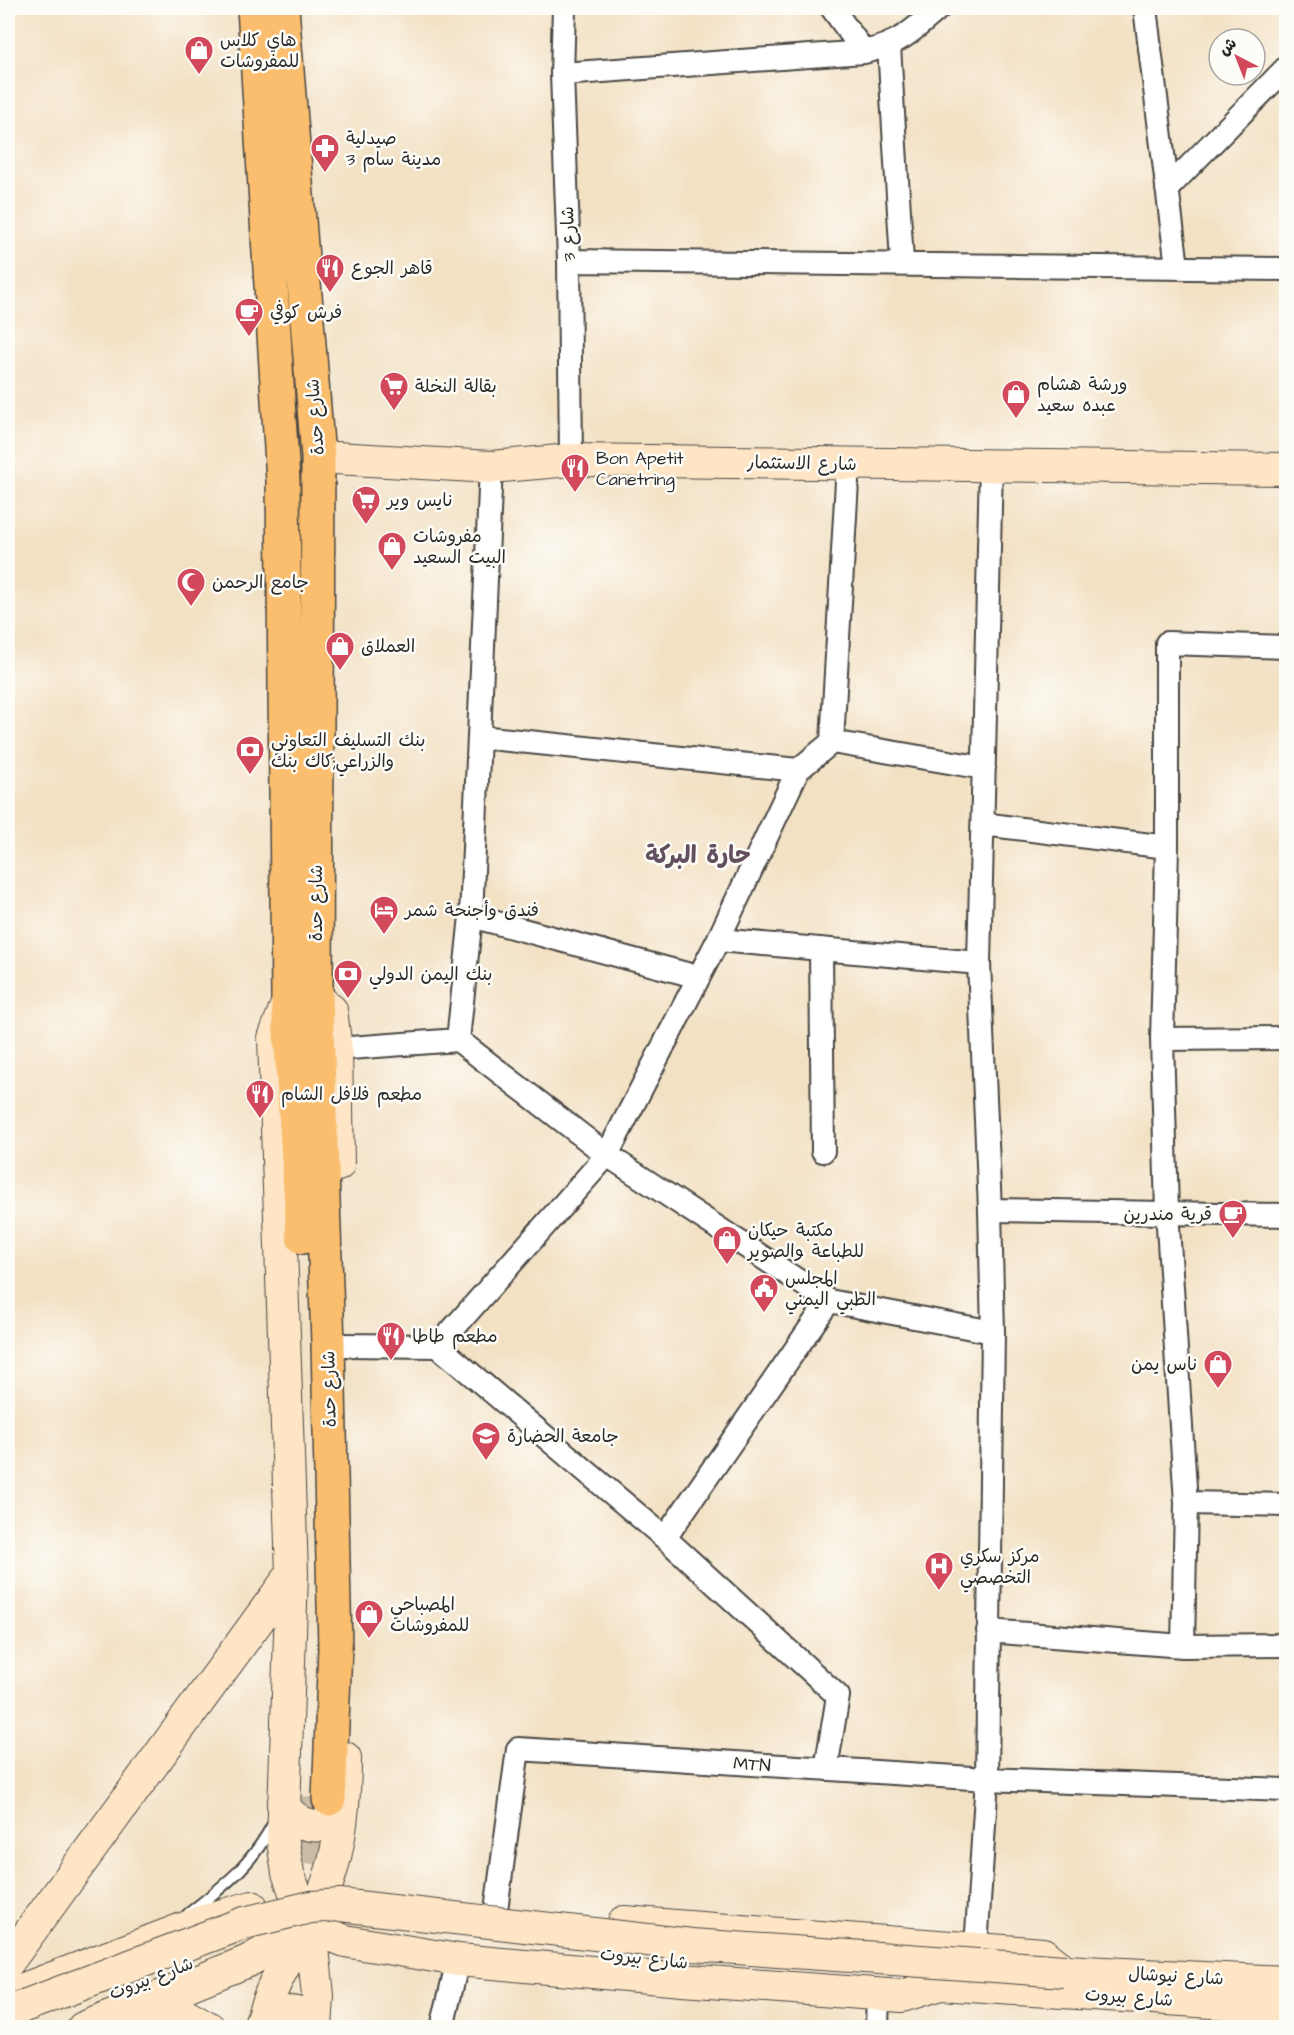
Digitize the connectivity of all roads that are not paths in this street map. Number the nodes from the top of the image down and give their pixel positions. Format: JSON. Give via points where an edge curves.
{"nodes":[{"id":1,"x":254,"y":8,"type":"edge"},
{"id":2,"x":282,"y":8,"type":"edge"},
{"id":3,"x":564,"y":8,"type":"edge"},
{"id":4,"x":832,"y":8,"type":"edge"},
{"id":5,"x":939,"y":8,"type":"edge"},
{"id":6,"x":1145,"y":8,"type":"edge"},
{"id":7,"x":889,"y":46,"type":"junction"},
{"id":8,"x":864,"y":52,"type":"junction"},
{"id":9,"x":1287,"y":68,"type":"edge"},
{"id":10,"x":562,"y":74,"type":"junction"},
{"id":11,"x":1167,"y":189,"type":"junction"},
{"id":12,"x":569,"y":261,"type":"junction"},
{"id":13,"x":902,"y":262,"type":"junction"},
{"id":14,"x":1177,"y":267,"type":"junction"},
{"id":15,"x":1287,"y":269,"type":"edge"},
{"id":16,"x":318,"y":457,"type":"junction"},
{"id":17,"x":571,"y":460,"type":"junction"},
{"id":18,"x":848,"y":464,"type":"junction"},
{"id":19,"x":991,"y":465,"type":"junction"},
{"id":20,"x":490,"y":467,"type":"junction"},
{"id":21,"x":1287,"y":470,"type":"edge"},
{"id":22,"x":1287,"y":647,"type":"edge"},
{"id":23,"x":480,"y":737,"type":"junction"},
{"id":24,"x":832,"y":742,"type":"junction"},
{"id":25,"x":984,"y":768,"type":"junction"},
{"id":26,"x":798,"y":770,"type":"junction"},
{"id":27,"x":983,"y":824,"type":"junction"},
{"id":28,"x":1167,"y":847,"type":"junction"},
{"id":29,"x":471,"y":916,"type":"junction"},
{"id":30,"x":718,"y":940,"type":"junction"},
{"id":31,"x":821,"y":949,"type":"junction"},
{"id":32,"x":979,"y":963,"type":"junction"},
{"id":33,"x":698,"y":977,"type":"junction"},
{"id":34,"x":302,"y":998,"type":"junction"},
{"id":35,"x":1287,"y":1038,"type":"edge"},
{"id":36,"x":1162,"y":1039,"type":"junction"},
{"id":37,"x":458,"y":1040,"type":"junction"},
{"id":38,"x":336,"y":1049,"type":"junction"},
{"id":39,"x":823,"y":1151,"type":"dead end"},
{"id":40,"x":607,"y":1155,"type":"junction"},
{"id":41,"x":990,"y":1210,"type":"junction"},
{"id":42,"x":1167,"y":1211,"type":"junction"},
{"id":43,"x":1287,"y":1215,"type":"edge"},
{"id":44,"x":829,"y":1301,"type":"junction"},
{"id":45,"x":993,"y":1332,"type":"junction"},
{"id":46,"x":340,"y":1345,"type":"junction"},
{"id":47,"x":438,"y":1346,"type":"junction"},
{"id":48,"x":1186,"y":1503,"type":"junction"},
{"id":49,"x":1287,"y":1506,"type":"edge"},
{"id":50,"x":665,"y":1538,"type":"junction"},
{"id":51,"x":292,"y":1574,"type":"junction"},
{"id":52,"x":988,"y":1631,"type":"junction"},
{"id":53,"x":1287,"y":1645,"type":"edge"},
{"id":54,"x":1183,"y":1646,"type":"junction"},
{"id":55,"x":826,"y":1769,"type":"junction"},
{"id":56,"x":987,"y":1779,"type":"junction"},
{"id":57,"x":1287,"y":1790,"type":"edge"},
{"id":58,"x":329,"y":1804,"type":"junction"},
{"id":59,"x":283,"y":1805,"type":"junction"},
{"id":60,"x":333,"y":1863,"type":"junction"},
{"id":61,"x":351,"y":1893,"type":"junction"},
{"id":62,"x":484,"y":1909,"type":"junction"},
{"id":63,"x":310,"y":1918,"type":"junction"},
{"id":64,"x":158,"y":1938,"type":"junction"},
{"id":65,"x":334,"y":1938,"type":"junction"},
{"id":66,"x":976,"y":1948,"type":"junction"},
{"id":67,"x":458,"y":1960,"type":"junction"},
{"id":68,"x":8,"y":1962,"type":"edge"},
{"id":69,"x":1065,"y":1971,"type":"junction"},
{"id":70,"x":1287,"y":1982,"type":"edge"},
{"id":71,"x":940,"y":1984,"type":"junction"},
{"id":72,"x":878,"y":1994,"type":"junction"},
{"id":73,"x":8,"y":1995,"type":"edge"},
{"id":74,"x":1287,"y":2007,"type":"edge"},
{"id":75,"x":133,"y":2009,"type":"junction"},
{"id":76,"x":8,"y":2012,"type":"edge"},
{"id":77,"x":317,"y":2016,"type":"edge"},
{"id":78,"x":261,"y":2024,"type":"edge"},
{"id":79,"x":20,"y":2028,"type":"edge"},
{"id":80,"x":83,"y":2028,"type":"edge"},
{"id":81,"x":209,"y":2028,"type":"edge"},
{"id":82,"x":442,"y":2028,"type":"edge"},
{"id":83,"x":877,"y":2028,"type":"edge"}],
"edges":[{"from":1,"to":34,"type":"main road","name":"شارع حدة","via":[[284,481]]},
{"from":2,"to":16,"type":"main road","name":"شارع حدة"},
{"from":3,"to":10,"type":"street","name":"شارع 3"},
{"from":4,"to":8,"type":"street"},
{"from":5,"to":7,"type":"street","via":[[906,37]]},
{"from":6,"to":11,"type":"street"},
{"from":7,"to":8,"type":"street"},
{"from":7,"to":13,"type":"street"},
{"from":8,"to":10,"type":"street"},
{"from":9,"to":11,"type":"street"},
{"from":10,"to":12,"type":"street","name":"شارع 3"},
{"from":11,"to":14,"type":"street"},
{"from":12,"to":13,"type":"street"},
{"from":12,"to":17,"type":"street","name":"شارع 3"},
{"from":13,"to":14,"type":"street"},
{"from":14,"to":15,"type":"street"},
{"from":16,"to":20,"type":"street","name":"شارع الاستثمار"},
{"from":16,"to":34,"type":"main road","name":"شارع حدة"},
{"from":17,"to":18,"type":"street","name":"شارع الاستثمار"},
{"from":17,"to":20,"type":"street","name":"شارع الاستثمار"},
{"from":18,"to":19,"type":"street","name":"شارع الاستثمار"},
{"from":18,"to":24,"type":"street"},
{"from":19,"to":21,"type":"street","name":"شارع الاستثمار"},
{"from":19,"to":25,"type":"street"},
{"from":20,"to":23,"type":"street"},
{"from":22,"to":28,"type":"street","via":[[1167,643]]},
{"from":23,"to":26,"type":"street"},
{"from":23,"to":29,"type":"street"},
{"from":24,"to":25,"type":"street"},
{"from":24,"to":26,"type":"street"},
{"from":25,"to":27,"type":"street"},
{"from":26,"to":30,"type":"street"},
{"from":27,"to":28,"type":"street"},
{"from":27,"to":32,"type":"street"},
{"from":28,"to":36,"type":"street"},
{"from":29,"to":33,"type":"street"},
{"from":29,"to":37,"type":"street"},
{"from":30,"to":31,"type":"street"},
{"from":30,"to":33,"type":"street"},
{"from":31,"to":32,"type":"street"},
{"from":31,"to":39,"type":"street"},
{"from":32,"to":41,"type":"street"},
{"from":33,"to":40,"type":"street"},
{"from":34,"to":38,"type":"street","via":[[331,1010]]},
{"from":34,"to":51,"type":"street","via":[[274,1038]]},
{"from":34,"to":58,"type":"main road","name":"شارع حدة","via":[[328,1344],[334,1636]]},
{"from":35,"to":36,"type":"street"},
{"from":36,"to":42,"type":"street"},
{"from":37,"to":38,"type":"street"},
{"from":37,"to":40,"type":"street"},
{"from":38,"to":46,"type":"street"},
{"from":40,"to":44,"type":"street"},
{"from":40,"to":47,"type":"street"},
{"from":41,"to":42,"type":"street"},
{"from":41,"to":45,"type":"street"},
{"from":42,"to":43,"type":"street"},
{"from":42,"to":48,"type":"street"},
{"from":44,"to":45,"type":"street"},
{"from":44,"to":50,"type":"street"},
{"from":45,"to":52,"type":"street"},
{"from":46,"to":47,"type":"street"},
{"from":46,"to":58,"type":"street","via":[[345,1791]]},
{"from":47,"to":50,"type":"street"},
{"from":48,"to":49,"type":"street"},
{"from":48,"to":54,"type":"street"},
{"from":50,"to":55,"type":"street","via":[[838,1696]]},
{"from":51,"to":59,"type":"street"},
{"from":51,"to":68,"type":"street"},
{"from":52,"to":54,"type":"street"},
{"from":52,"to":56,"type":"street"},
{"from":53,"to":54,"type":"street"},
{"from":55,"to":56,"type":"street","name":"MTN"},
{"from":55,"to":62,"type":"street","name":"MTN","via":[[518,1749]]},
{"from":56,"to":57,"type":"street","name":"MTN"},
{"from":56,"to":66,"type":"street"},
{"from":58,"to":59,"type":"street","via":[[332,1823],[317,1827],[292,1817]]},
{"from":58,"to":60,"type":"street"},
{"from":59,"to":63,"type":"street","via":[[288,1873]]},
{"from":59,"to":64,"type":"lane","via":[[258,1852],[230,1881]]},
{"from":60,"to":61,"type":"street","via":[[335,1874]]},
{"from":60,"to":63,"type":"street","via":[[323,1895]]},
{"from":61,"to":62,"type":"street"},
{"from":61,"to":63,"type":"street","via":[[333,1899]]},
{"from":62,"to":66,"type":"street"},
{"from":62,"to":67,"type":"street"},
{"from":63,"to":64,"type":"street","via":[[286,1906],[268,1904],[209,1919]]},
{"from":63,"to":65,"type":"street"},
{"from":63,"to":75,"type":"street","via":[[248,1961]]},
{"from":63,"to":77,"type":"street"},
{"from":63,"to":78,"type":"street","via":[[275,1981]]},
{"from":64,"to":73,"type":"street"},
{"from":65,"to":67,"type":"street"},
{"from":65,"to":77,"type":"street"},
{"from":66,"to":69,"type":"street","via":[[1043,1954]]},
{"from":67,"to":72,"type":"street"},
{"from":67,"to":82,"type":"street"},
{"from":69,"to":70,"type":"street","name":"شارع نيوشال"},
{"from":69,"to":76,"type":"street","name":"شارع بيروت","bridge":true,"via":[[692,1945],[340,1905],[301,1909],[243,1923]]},
{"from":71,"to":72,"type":"street","via":[[902,1996]]},
{"from":71,"to":74,"type":"street","name":"شارع بيروت"},
{"from":71,"to":79,"type":"street","name":"شارع بيروت","via":[[679,1962],[342,1924],[281,1931],[249,1941]]},
{"from":72,"to":83,"type":"street"},
{"from":75,"to":80,"type":"street"},
{"from":75,"to":81,"type":"street","via":[[181,2012]]},
{"from":77,"to":78,"type":"street","via":[[280,2012]]}]}
